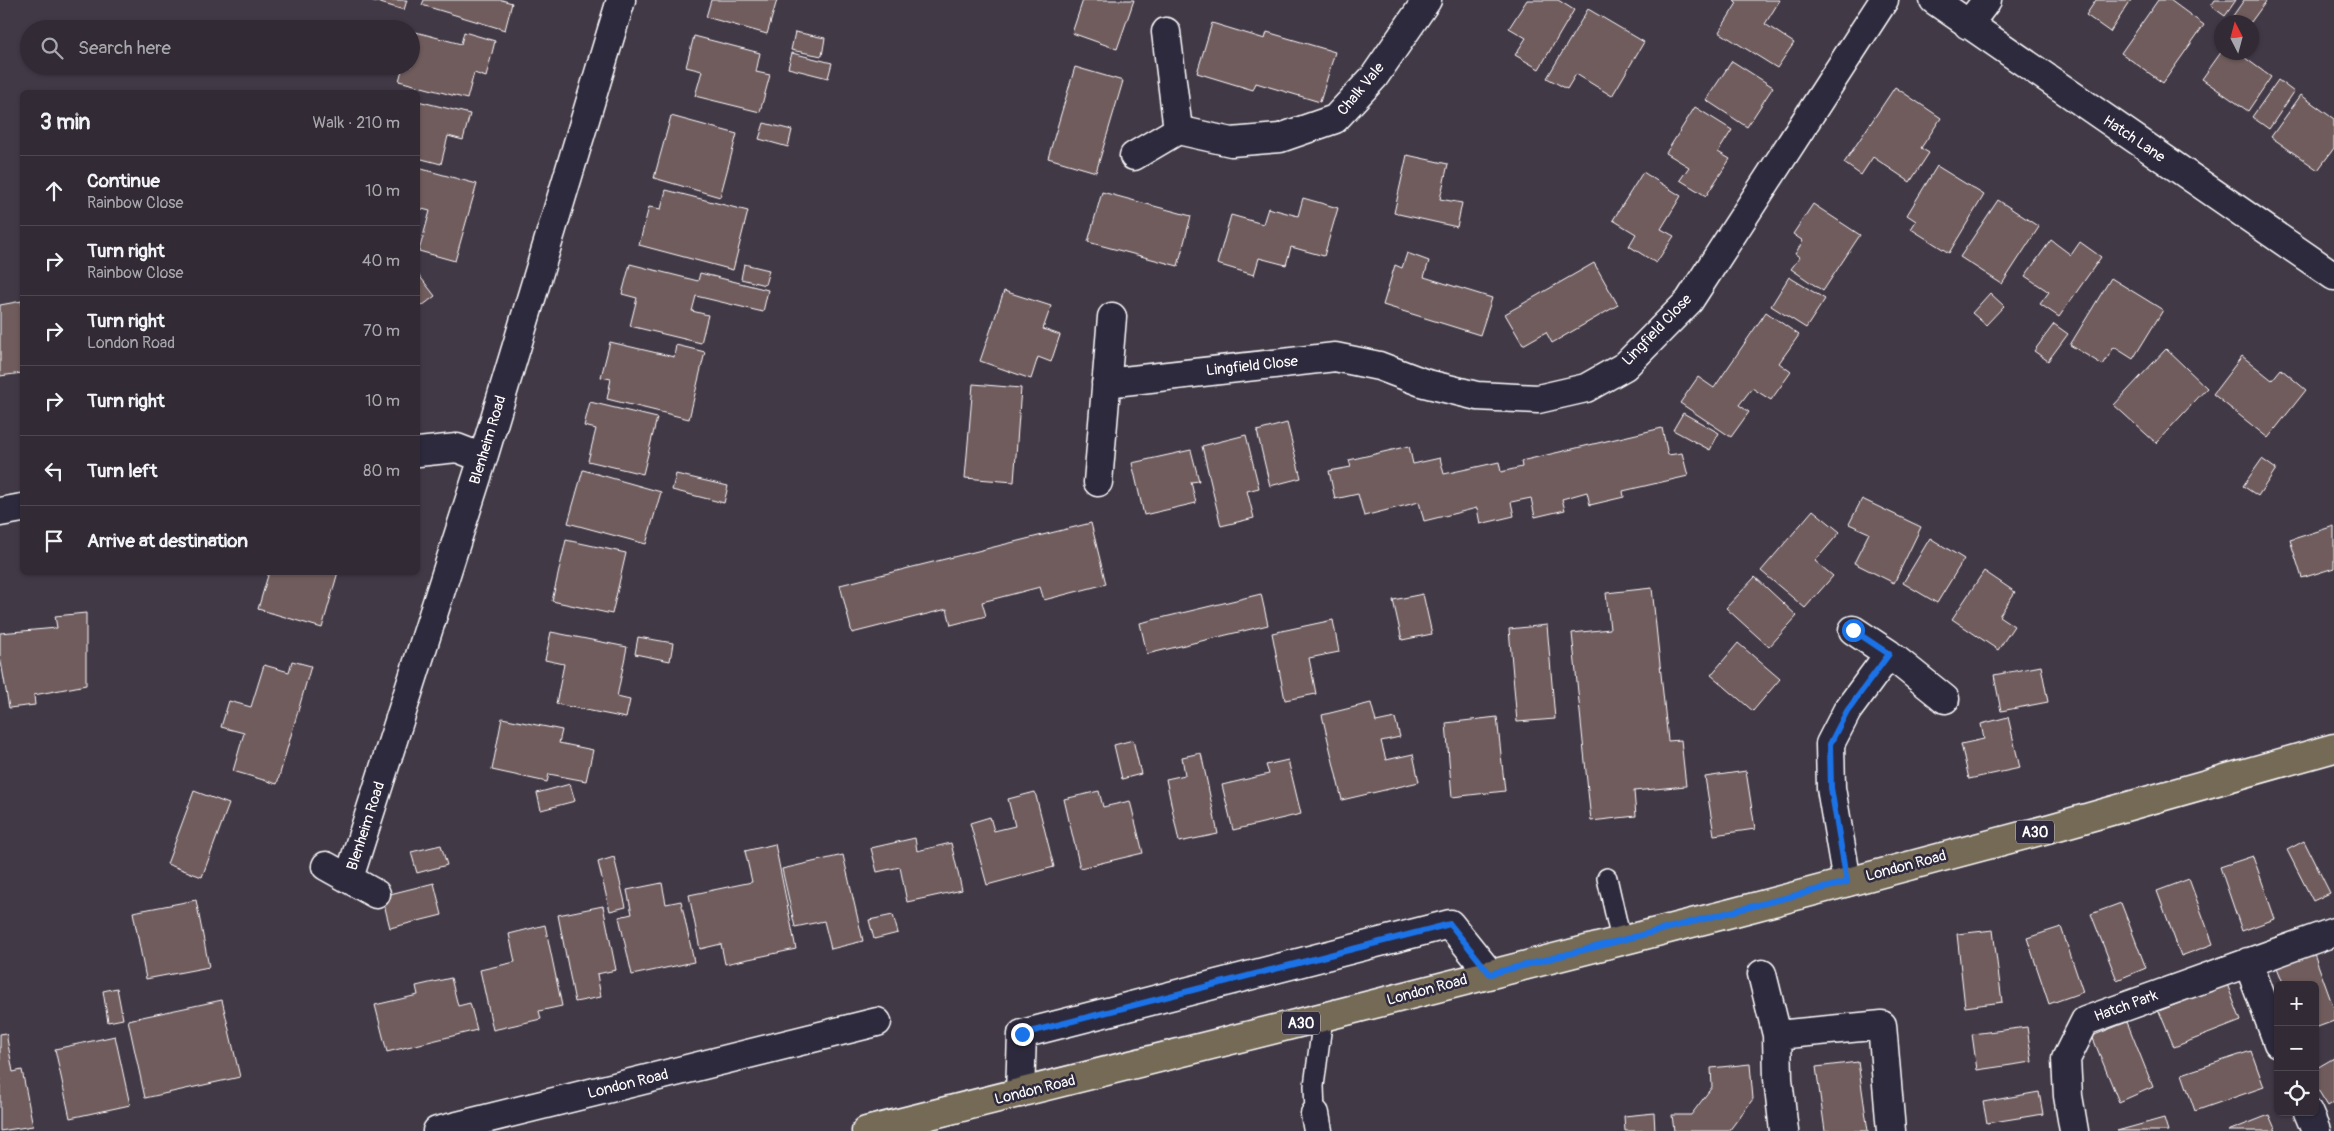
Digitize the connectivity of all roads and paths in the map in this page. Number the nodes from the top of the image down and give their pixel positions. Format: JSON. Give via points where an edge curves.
{"nodes":[{"id":1,"x":621,"y":0,"type":"edge"},
{"id":2,"x":1427,"y":0,"type":"edge"},
{"id":3,"x":1884,"y":0,"type":"edge"},
{"id":4,"x":1934,"y":0,"type":"edge"},
{"id":5,"x":1987,"y":0,"type":"edge"},
{"id":6,"x":1968,"y":25,"type":"junction"},
{"id":7,"x":1166,"y":32,"type":"dead end"},
{"id":8,"x":1178,"y":130,"type":"junction"},
{"id":9,"x":1134,"y":156,"type":"dead end"},
{"id":10,"x":2334,"y":276,"type":"edge"},
{"id":11,"x":1112,"y":317,"type":"dead end"},
{"id":12,"x":1106,"y":383,"type":"junction"},
{"id":13,"x":420,"y":452,"type":"edge"},
{"id":14,"x":483,"y":458,"type":"junction"},
{"id":15,"x":1098,"y":482,"type":"dead end"},
{"id":16,"x":20,"y":508,"type":"edge"},
{"id":17,"x":0,"y":512,"type":"edge"},
{"id":18,"x":1853,"y":630,"type":"dead end"},
{"id":19,"x":1889,"y":654,"type":"junction"},
{"id":20,"x":1945,"y":698,"type":"dead end"},
{"id":21,"x":2334,"y":748,"type":"edge"},
{"id":22,"x":1607,"y":878,"type":"dead end"},
{"id":23,"x":1847,"y":882,"type":"junction"},
{"id":24,"x":376,"y":894,"type":"dead end"},
{"id":25,"x":2334,"y":932,"type":"edge"},
{"id":26,"x":1621,"y":940,"type":"junction"},
{"id":27,"x":2248,"y":962,"type":"junction"},
{"id":28,"x":1490,"y":974,"type":"junction"},
{"id":29,"x":1762,"y":974,"type":"dead end"},
{"id":30,"x":1323,"y":1017,"type":"junction"},
{"id":31,"x":877,"y":1022,"type":"dead end"},
{"id":32,"x":2274,"y":1031,"type":"edge"},
{"id":33,"x":1777,"y":1035,"type":"junction"},
{"id":34,"x":1020,"y":1093,"type":"junction"},
{"id":35,"x":2310,"y":1116,"type":"edge"},
{"id":36,"x":1316,"y":1123,"type":"edge"},
{"id":37,"x":437,"y":1131,"type":"edge"},
{"id":38,"x":866,"y":1131,"type":"edge"},
{"id":39,"x":1784,"y":1131,"type":"edge"},
{"id":40,"x":1892,"y":1131,"type":"edge"},
{"id":41,"x":2074,"y":1131,"type":"edge"},
{"id":42,"x":2316,"y":1131,"type":"edge"}],
"edges":[{"from":1,"to":14,"type":"street","name":"Blenheim Road"},
{"from":2,"to":8,"type":"street","name":"Chalk Vale","via":[[1374,77],[1335,119],[1280,138],[1231,142]]},
{"from":3,"to":12,"type":"street","name":"Lingfield Close","via":[[1689,301],[1625,366],[1586,388],[1538,399],[1477,396],[1424,383],[1379,366],[1335,357]]},
{"from":4,"to":6,"type":"street","name":"Hatch Lane"},
{"from":5,"to":6,"type":"street"},
{"from":6,"to":10,"type":"street","name":"Hatch Lane"},
{"from":7,"to":8,"type":"street"},
{"from":8,"to":9,"type":"street"},
{"from":11,"to":12,"type":"street"},
{"from":12,"to":15,"type":"street"},
{"from":13,"to":14,"type":"street","via":[[457,448]]},
{"from":14,"to":24,"type":"street","name":"Blenheim Road","via":[[338,872]]},
{"from":16,"to":17,"type":"street"},
{"from":18,"to":19,"type":"street"},
{"from":19,"to":20,"type":"street"},
{"from":19,"to":23,"type":"street","via":[[1847,711],[1830,744],[1831,788]]},
{"from":21,"to":23,"type":"main road","name":"London Road","number":"A30","via":[[2242,776]]},
{"from":22,"to":26,"type":"lane"},
{"from":23,"to":26,"type":"main road","name":"London Road","number":"A30"},
{"from":25,"to":27,"type":"street","name":"Hatch Park"},
{"from":26,"to":28,"type":"main road","name":"London Road","number":"A30"},
{"from":27,"to":32,"type":"street"},
{"from":27,"to":41,"type":"street","name":"Hatch Park","via":[[2085,1021],[2066,1059]]},
{"from":28,"to":30,"type":"main road","name":"London Road","number":"A30"},
{"from":28,"to":34,"type":"street","via":[[1450,924],[1441,926],[1022,1034]]},
{"from":29,"to":33,"type":"street"},
{"from":30,"to":34,"type":"main road","name":"London Road","number":"A30"},
{"from":30,"to":36,"type":"lane","via":[[1314,1086]]},
{"from":31,"to":37,"type":"street","name":"London Road"},
{"from":33,"to":39,"type":"street"},
{"from":33,"to":40,"type":"street","via":[[1882,1025]]},
{"from":34,"to":38,"type":"main road","name":"London Road","number":"A30"},
{"from":35,"to":42,"type":"street"}]}
